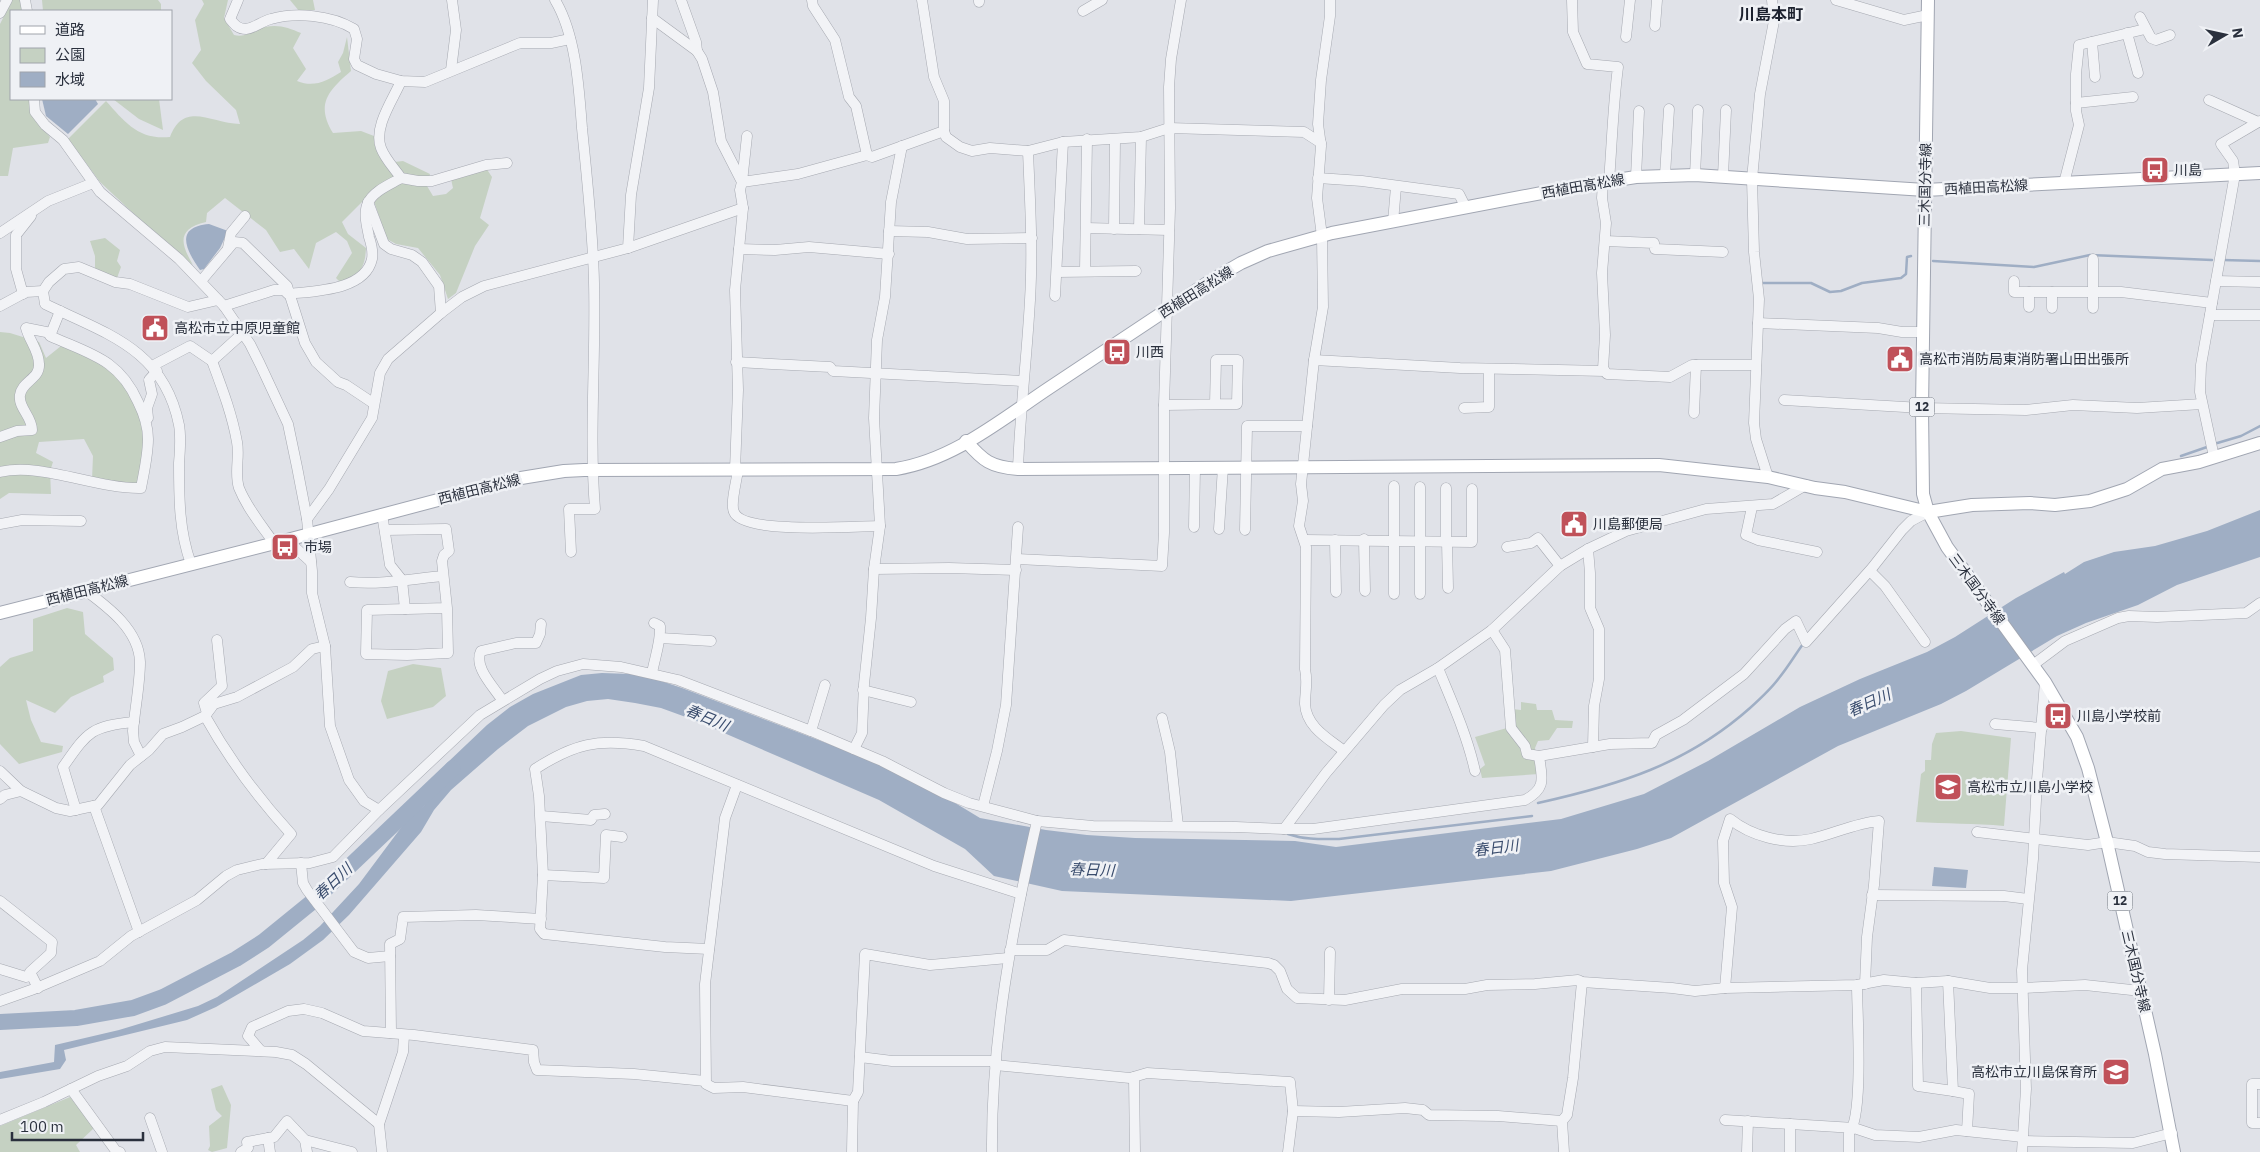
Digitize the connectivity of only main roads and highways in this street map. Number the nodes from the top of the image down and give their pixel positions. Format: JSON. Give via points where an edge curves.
{"nodes":[{"id":1,"x":1928,"y":0,"type":"edge"},
{"id":2,"x":2260,"y":173,"type":"edge"},
{"id":3,"x":1925,"y":190,"type":"junction"},
{"id":4,"x":966,"y":441,"type":"junction"},
{"id":5,"x":2260,"y":443,"type":"edge"},
{"id":6,"x":1928,"y":512,"type":"junction"},
{"id":7,"x":0,"y":613,"type":"edge"},
{"id":8,"x":2174,"y":1152,"type":"edge"}],
"edges":[{"from":1,"to":3,"type":"main road","name":"三木国分寺線","number":"12"},
{"from":2,"to":3,"type":"main road","name":"西植田高松線"},
{"from":3,"to":4,"type":"main road","name":"西植田高松線","via":[[1723,176],[1636,177],[1322,236],[1268,251],[1241,263]]},
{"from":3,"to":6,"type":"main road","name":"三木国分寺線","number":"12","via":[[1921,476]]},
{"from":4,"to":6,"type":"main road","via":[[980,457],[1003,468],[1659,465],[1768,477]]},
{"from":4,"to":7,"type":"main road","name":"西植田高松線","via":[[928,462],[896,469],[592,470],[521,478]]},
{"from":5,"to":6,"type":"main road","via":[[2162,470],[2127,489],[2090,501],[2056,505],[1972,505]]},
{"from":6,"to":8,"type":"main road","name":"三木国分寺線","number":"12","via":[[1947,547],[2045,682],[2077,737],[2107,842]]}]}
